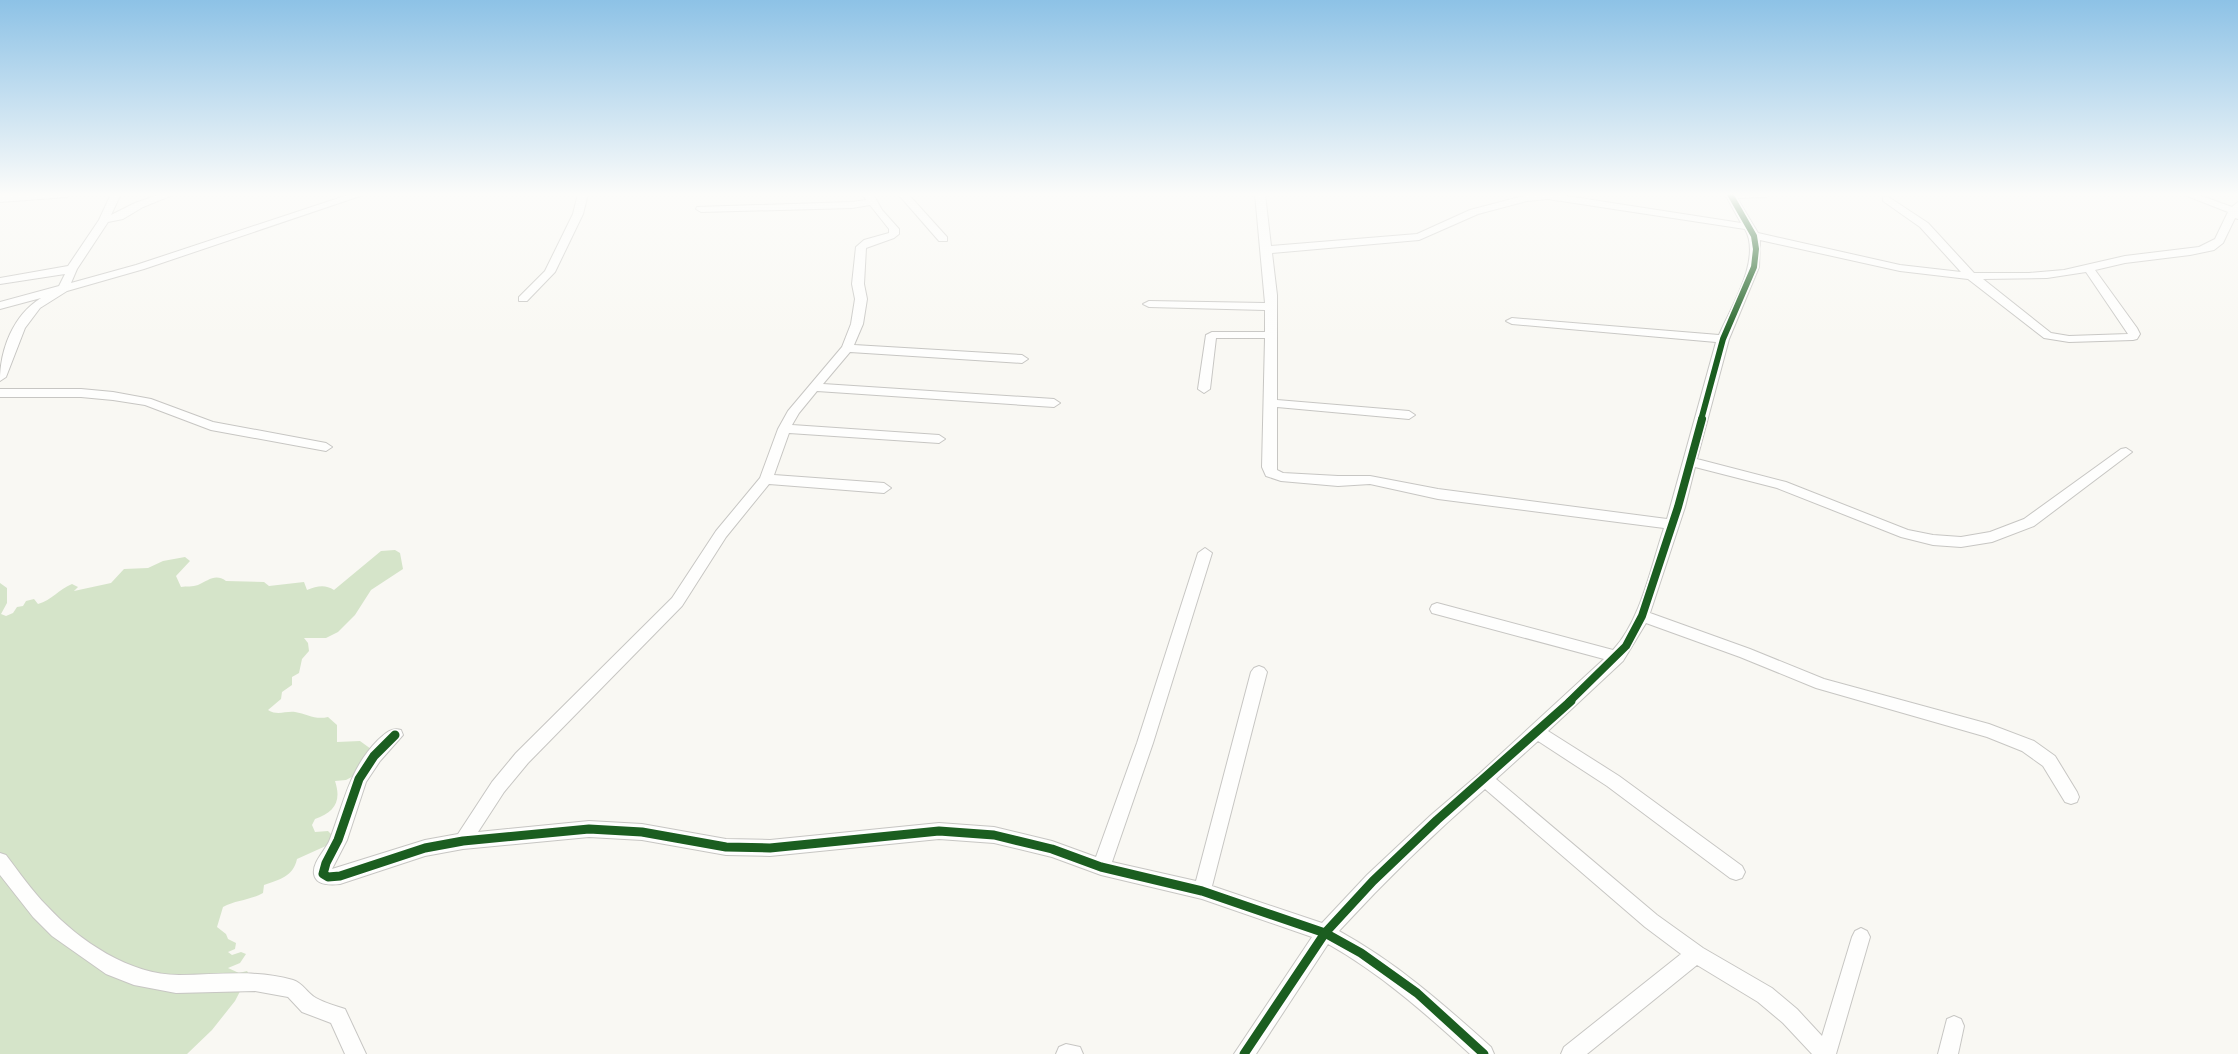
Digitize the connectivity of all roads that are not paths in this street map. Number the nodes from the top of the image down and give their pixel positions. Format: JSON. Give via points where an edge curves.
{"nodes":[{"id":1,"x":89,"y":243,"type":"edge"},
{"id":2,"x":212,"y":243,"type":"edge"},
{"id":3,"x":564,"y":243,"type":"edge"},
{"id":4,"x":866,"y":243,"type":"edge"},
{"id":5,"x":1265,"y":243,"type":"edge"},
{"id":6,"x":1346,"y":243,"type":"edge"},
{"id":7,"x":1755,"y":243,"type":"edge"},
{"id":8,"x":1792,"y":243,"type":"edge"},
{"id":9,"x":1940,"y":243,"type":"edge"},
{"id":10,"x":2215,"y":243,"type":"edge"},
{"id":11,"x":1266,"y":250,"type":"junction"},
{"id":12,"x":2088,"y":267,"type":"junction"},
{"id":13,"x":72,"y":269,"type":"junction"},
{"id":14,"x":1970,"y":276,"type":"junction"},
{"id":15,"x":0,"y":281,"type":"edge"},
{"id":16,"x":63,"y":289,"type":"junction"},
{"id":17,"x":523,"y":299,"type":"dead end"},
{"id":18,"x":2,"y":302,"type":"edge"},
{"id":19,"x":1149,"y":304,"type":"dead end"},
{"id":20,"x":1271,"y":307,"type":"junction"},
{"id":21,"x":1512,"y":321,"type":"dead end"},
{"id":22,"x":1271,"y":335,"type":"junction"},
{"id":23,"x":1723,"y":339,"type":"junction"},
{"id":24,"x":847,"y":348,"type":"junction"},
{"id":25,"x":1022,"y":359,"type":"dead end"},
{"id":26,"x":0,"y":377,"type":"edge"},
{"id":27,"x":814,"y":387,"type":"junction"},
{"id":28,"x":1204,"y":389,"type":"dead end"},
{"id":29,"x":0,"y":393,"type":"edge"},
{"id":30,"x":1054,"y":403,"type":"dead end"},
{"id":31,"x":1272,"y":403,"type":"junction"},
{"id":32,"x":1409,"y":414,"type":"dead end"},
{"id":33,"x":784,"y":430,"type":"junction"},
{"id":34,"x":939,"y":439,"type":"dead end"},
{"id":35,"x":326,"y":447,"type":"dead end"},
{"id":36,"x":2126,"y":452,"type":"dead end"},
{"id":37,"x":1691,"y":462,"type":"junction"},
{"id":38,"x":766,"y":479,"type":"junction"},
{"id":39,"x":884,"y":488,"type":"dead end"},
{"id":40,"x":1672,"y":524,"type":"junction"},
{"id":41,"x":1204,"y":553,"type":"dead end"},
{"id":42,"x":1437,"y":609,"type":"dead end"},
{"id":43,"x":1642,"y":616,"type":"junction"},
{"id":44,"x":1618,"y":658,"type":"junction"},
{"id":45,"x":1259,"y":672,"type":"dead end"},
{"id":46,"x":1536,"y":732,"type":"junction"},
{"id":47,"x":395,"y":735,"type":"dead end"},
{"id":48,"x":1485,"y":779,"type":"junction"},
{"id":49,"x":2071,"y":797,"type":"dead end"},
{"id":50,"x":463,"y":842,"type":"junction"},
{"id":51,"x":0,"y":861,"type":"edge"},
{"id":52,"x":1101,"y":867,"type":"junction"},
{"id":53,"x":1736,"y":872,"type":"dead end"},
{"id":54,"x":1202,"y":891,"type":"junction"},
{"id":55,"x":1325,"y":933,"type":"junction"},
{"id":56,"x":1861,"y":937,"type":"dead end"},
{"id":57,"x":1696,"y":954,"type":"junction"},
{"id":58,"x":1954,"y":1026,"type":"dead end"},
{"id":59,"x":356,"y":1054,"type":"edge"},
{"id":60,"x":1066,"y":1054,"type":"edge"},
{"id":61,"x":1073,"y":1054,"type":"edge"},
{"id":62,"x":1244,"y":1054,"type":"edge"},
{"id":63,"x":1484,"y":1054,"type":"edge"},
{"id":64,"x":1570,"y":1054,"type":"edge"},
{"id":65,"x":1826,"y":1054,"type":"edge"},
{"id":66,"x":1948,"y":1054,"type":"edge"}],
"edges":[{"from":1,"to":13,"type":"street"},
{"from":2,"to":16,"type":"street"},
{"from":3,"to":17,"type":"street","via":[[550,272]]},
{"from":4,"to":24,"type":"street","via":[[861,248],[858,284],[861,299],[857,324]]},
{"from":5,"to":11,"type":"street"},
{"from":6,"to":11,"type":"street"},
{"from":7,"to":23,"type":"street","via":[[1754,267]]},
{"from":8,"to":14,"type":"street","via":[[1885,266]]},
{"from":9,"to":14,"type":"street"},
{"from":10,"to":12,"type":"street","via":[[2207,249]]},
{"from":11,"to":20,"type":"street"},
{"from":12,"to":14,"type":"street","via":[[2052,274]]},
{"from":12,"to":14,"type":"street","via":[[2131,328],[2133,337],[2069,340],[2048,336]]},
{"from":13,"to":15,"type":"street"},
{"from":13,"to":16,"type":"street"},
{"from":16,"to":18,"type":"street"},
{"from":16,"to":26,"type":"street","via":[[26,316]]},
{"from":19,"to":20,"type":"street"},
{"from":20,"to":22,"type":"street"},
{"from":21,"to":23,"type":"street"},
{"from":22,"to":28,"type":"street","via":[[1212,335]]},
{"from":22,"to":31,"type":"street"},
{"from":23,"to":37,"type":"street"},
{"from":24,"to":25,"type":"street"},
{"from":24,"to":27,"type":"street"},
{"from":27,"to":30,"type":"street"},
{"from":27,"to":33,"type":"street"},
{"from":29,"to":35,"type":"street","via":[[113,396],[147,402],[211,426]]},
{"from":31,"to":32,"type":"street"},
{"from":31,"to":40,"type":"street","via":[[1269,467],[1271,473],[1281,477],[1370,480],[1438,494]]},
{"from":33,"to":34,"type":"street"},
{"from":33,"to":38,"type":"street"},
{"from":36,"to":37,"type":"street","via":[[2026,525],[1999,535],[1959,542],[1930,542],[1902,535],[1792,488]]},
{"from":37,"to":40,"type":"street"},
{"from":38,"to":39,"type":"street"},
{"from":38,"to":50,"type":"street","via":[[721,534],[677,602],[522,758],[498,787]]},
{"from":40,"to":43,"type":"street"},
{"from":41,"to":52,"type":"street"},
{"from":42,"to":44,"type":"street"},
{"from":43,"to":44,"type":"street"},
{"from":43,"to":49,"type":"street","via":[[1821,684],[1989,731],[2028,746],[2049,762]]},
{"from":44,"to":46,"type":"street"},
{"from":45,"to":54,"type":"street"},
{"from":46,"to":48,"type":"street"},
{"from":46,"to":53,"type":"street","via":[[1604,774]]},
{"from":47,"to":50,"type":"street","via":[[373,753],[362,772],[336,846],[322,868],[323,874],[340,876],[425,848]]},
{"from":48,"to":55,"type":"street","via":[[1373,881]]},
{"from":48,"to":57,"type":"street","via":[[1651,921]]},
{"from":50,"to":52,"type":"street","via":[[589,830],[642,832],[726,847],[770,848],[939,831],[994,835],[1052,849]]},
{"from":51,"to":59,"type":"street","via":[[39,912],[108,966],[134,976],[176,984],[255,982],[293,989],[309,1005],[338,1016]]},
{"from":52,"to":54,"type":"street"},
{"from":54,"to":55,"type":"street"},
{"from":55,"to":62,"type":"street"},
{"from":55,"to":63,"type":"street","via":[[1361,953],[1417,993]]},
{"from":56,"to":65,"type":"street"},
{"from":57,"to":64,"type":"street"},
{"from":57,"to":65,"type":"street","via":[[1765,995]]},
{"from":58,"to":66,"type":"street"},
{"from":60,"to":61,"type":"street"}]}
